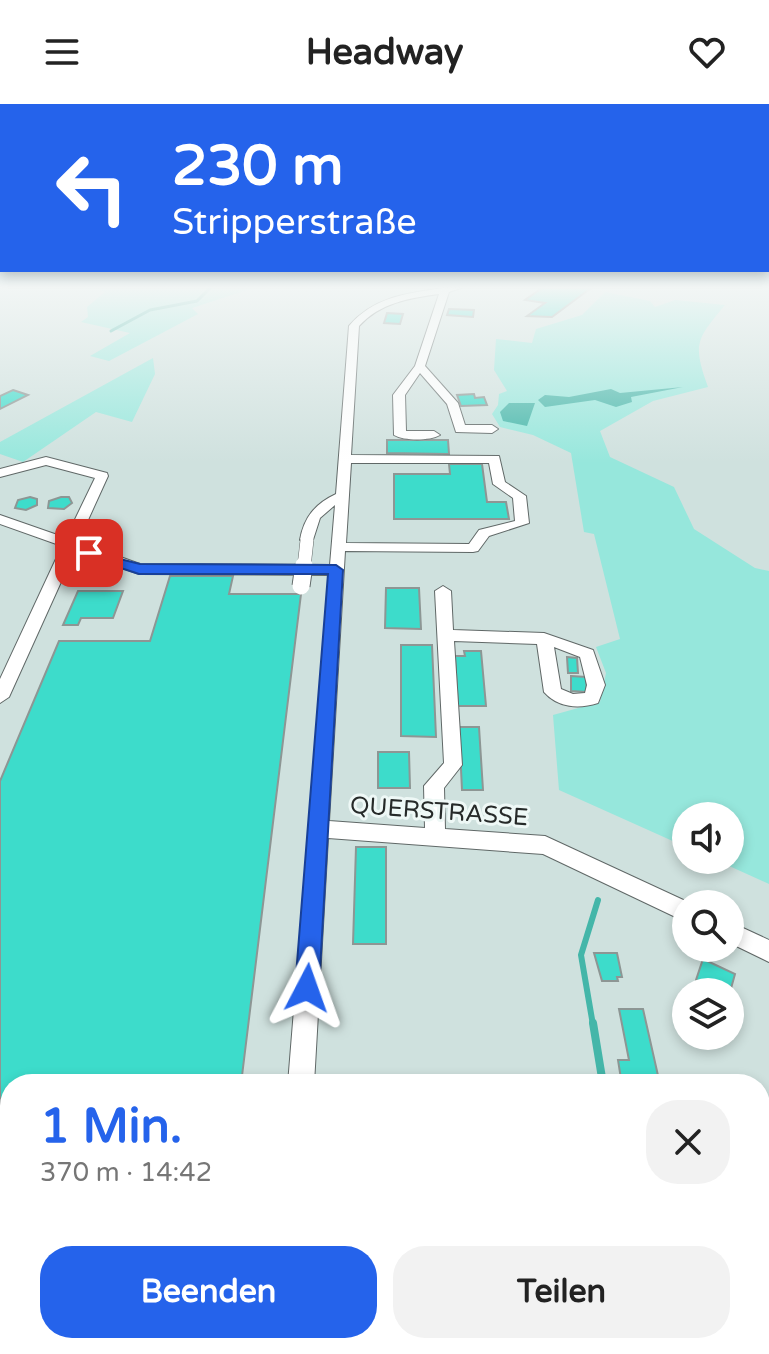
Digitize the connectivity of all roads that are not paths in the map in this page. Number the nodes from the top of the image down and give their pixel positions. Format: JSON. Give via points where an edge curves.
{"nodes":[{"id":1,"x":352,"y":346,"type":"edge"},
{"id":2,"x":426,"y":346,"type":"edge"},
{"id":3,"x":420,"y":366,"type":"junction"},
{"id":4,"x":492,"y":429,"type":"dead end"},
{"id":5,"x":434,"y":435,"type":"dead end"},
{"id":6,"x":344,"y":459,"type":"junction"},
{"id":7,"x":0,"y":473,"type":"edge"},
{"id":8,"x":341,"y":496,"type":"junction"},
{"id":9,"x":0,"y":519,"type":"edge"},
{"id":10,"x":68,"y":545,"type":"junction"},
{"id":11,"x":337,"y":547,"type":"junction"},
{"id":12,"x":336,"y":570,"type":"junction"},
{"id":13,"x":301,"y":586,"type":"dead end"},
{"id":14,"x":443,"y":591,"type":"dead end"},
{"id":15,"x":445,"y":635,"type":"junction"},
{"id":16,"x":544,"y":638,"type":"dead end"},
{"id":17,"x":0,"y":697,"type":"edge"},
{"id":18,"x":317,"y":829,"type":"junction"},
{"id":19,"x":435,"y":835,"type":"junction"},
{"id":20,"x":672,"y":905,"type":"edge"},
{"id":21,"x":744,"y":939,"type":"edge"},
{"id":22,"x":769,"y":951,"type":"edge"},
{"id":23,"x":302,"y":1074,"type":"edge"}],
"edges":[{"from":1,"to":6,"type":"street"},
{"from":2,"to":3,"type":"street"},
{"from":3,"to":4,"type":"street","via":[[452,403],[460,429]]},
{"from":3,"to":5,"type":"street","via":[[399,395],[400,435]]},
{"from":6,"to":8,"type":"street"},
{"from":6,"to":11,"type":"street","via":[[495,459],[499,484],[519,496],[522,523],[484,533],[473,548]]},
{"from":7,"to":10,"type":"street","via":[[46,461],[102,476]]},
{"from":8,"to":11,"type":"street"},
{"from":8,"to":13,"type":"street","bridge":true,"via":[[313,514]]},
{"from":9,"to":10,"type":"street"},
{"from":10,"to":12,"type":"street","via":[[139,569]]},
{"from":10,"to":17,"type":"street"},
{"from":11,"to":12,"type":"street"},
{"from":12,"to":18,"type":"street"},
{"from":14,"to":15,"type":"street"},
{"from":15,"to":16,"type":"street"},
{"from":15,"to":19,"type":"street","via":[[453,765],[434,786]]},
{"from":18,"to":19,"type":"street","name":"QUERSTRASSE"},
{"from":18,"to":23,"type":"street"},
{"from":19,"to":20,"type":"street","name":"QUERSTRASSE","via":[[545,845]]},
{"from":21,"to":22,"type":"street"}]}
